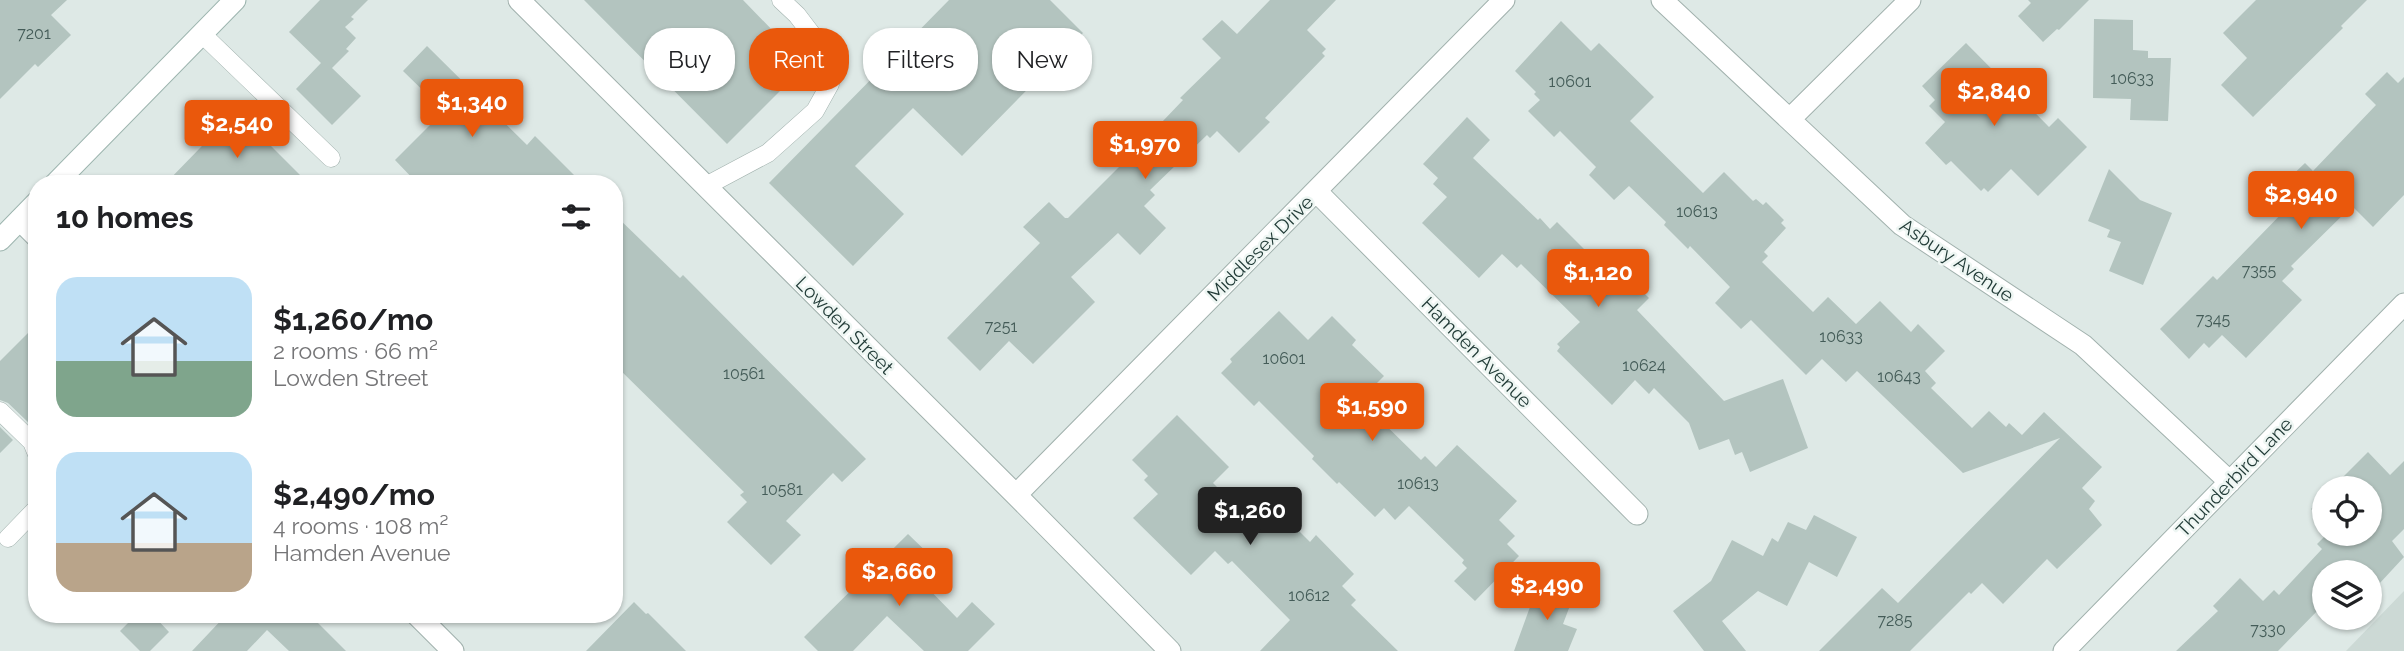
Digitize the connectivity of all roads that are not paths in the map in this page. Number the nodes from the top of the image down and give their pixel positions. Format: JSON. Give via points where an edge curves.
{"nodes":[{"id":1,"x":235,"y":0,"type":"edge"},
{"id":2,"x":519,"y":0,"type":"edge"},
{"id":3,"x":781,"y":0,"type":"edge"},
{"id":4,"x":1504,"y":0,"type":"edge"},
{"id":5,"x":1662,"y":0,"type":"edge"},
{"id":6,"x":1910,"y":0,"type":"edge"},
{"id":7,"x":202,"y":34,"type":"junction"},
{"id":8,"x":1790,"y":119,"type":"junction"},
{"id":9,"x":331,"y":158,"type":"dead end"},
{"id":10,"x":64,"y":175,"type":"edge"},
{"id":11,"x":706,"y":186,"type":"junction"},
{"id":12,"x":1316,"y":191,"type":"junction"},
{"id":13,"x":28,"y":212,"type":"edge"},
{"id":14,"x":20,"y":220,"type":"junction"},
{"id":15,"x":28,"y":228,"type":"edge"},
{"id":16,"x":0,"y":240,"type":"edge"},
{"id":17,"x":2404,"y":304,"type":"edge"},
{"id":18,"x":0,"y":411,"type":"edge"},
{"id":19,"x":28,"y":438,"type":"edge"},
{"id":20,"x":2230,"y":481,"type":"junction"},
{"id":21,"x":1016,"y":495,"type":"junction"},
{"id":22,"x":1637,"y":514,"type":"dead end"},
{"id":23,"x":28,"y":517,"type":"edge"},
{"id":24,"x":8,"y":538,"type":"dead end"},
{"id":25,"x":425,"y":623,"type":"edge"},
{"id":26,"x":453,"y":651,"type":"edge"},
{"id":27,"x":1170,"y":651,"type":"edge"},
{"id":28,"x":2064,"y":651,"type":"edge"}],
"edges":[{"from":1,"to":7,"type":"street"},
{"from":2,"to":11,"type":"street","name":"Lowden Street"},
{"from":3,"to":11,"type":"lane","via":[[828,57],[830,85],[815,111],[768,153]]},
{"from":4,"to":12,"type":"street","name":"Middlesex Drive"},
{"from":5,"to":8,"type":"street","name":"Asbury Avenue"},
{"from":6,"to":8,"type":"street"},
{"from":7,"to":9,"type":"lane"},
{"from":7,"to":10,"type":"street"},
{"from":8,"to":20,"type":"street","name":"Asbury Avenue","via":[[1902,225],[2083,345]]},
{"from":11,"to":21,"type":"street","name":"Lowden Street"},
{"from":12,"to":21,"type":"street","name":"Middlesex Drive"},
{"from":12,"to":22,"type":"street","name":"Hamden Avenue"},
{"from":13,"to":14,"type":"street"},
{"from":14,"to":15,"type":"street"},
{"from":14,"to":16,"type":"street"},
{"from":17,"to":20,"type":"street","name":"Thunderbird Lane"},
{"from":18,"to":19,"type":"lane"},
{"from":20,"to":28,"type":"street","name":"Thunderbird Lane"},
{"from":21,"to":27,"type":"street","name":"Lowden Street"},
{"from":23,"to":24,"type":"lane"},
{"from":25,"to":26,"type":"street"}]}
